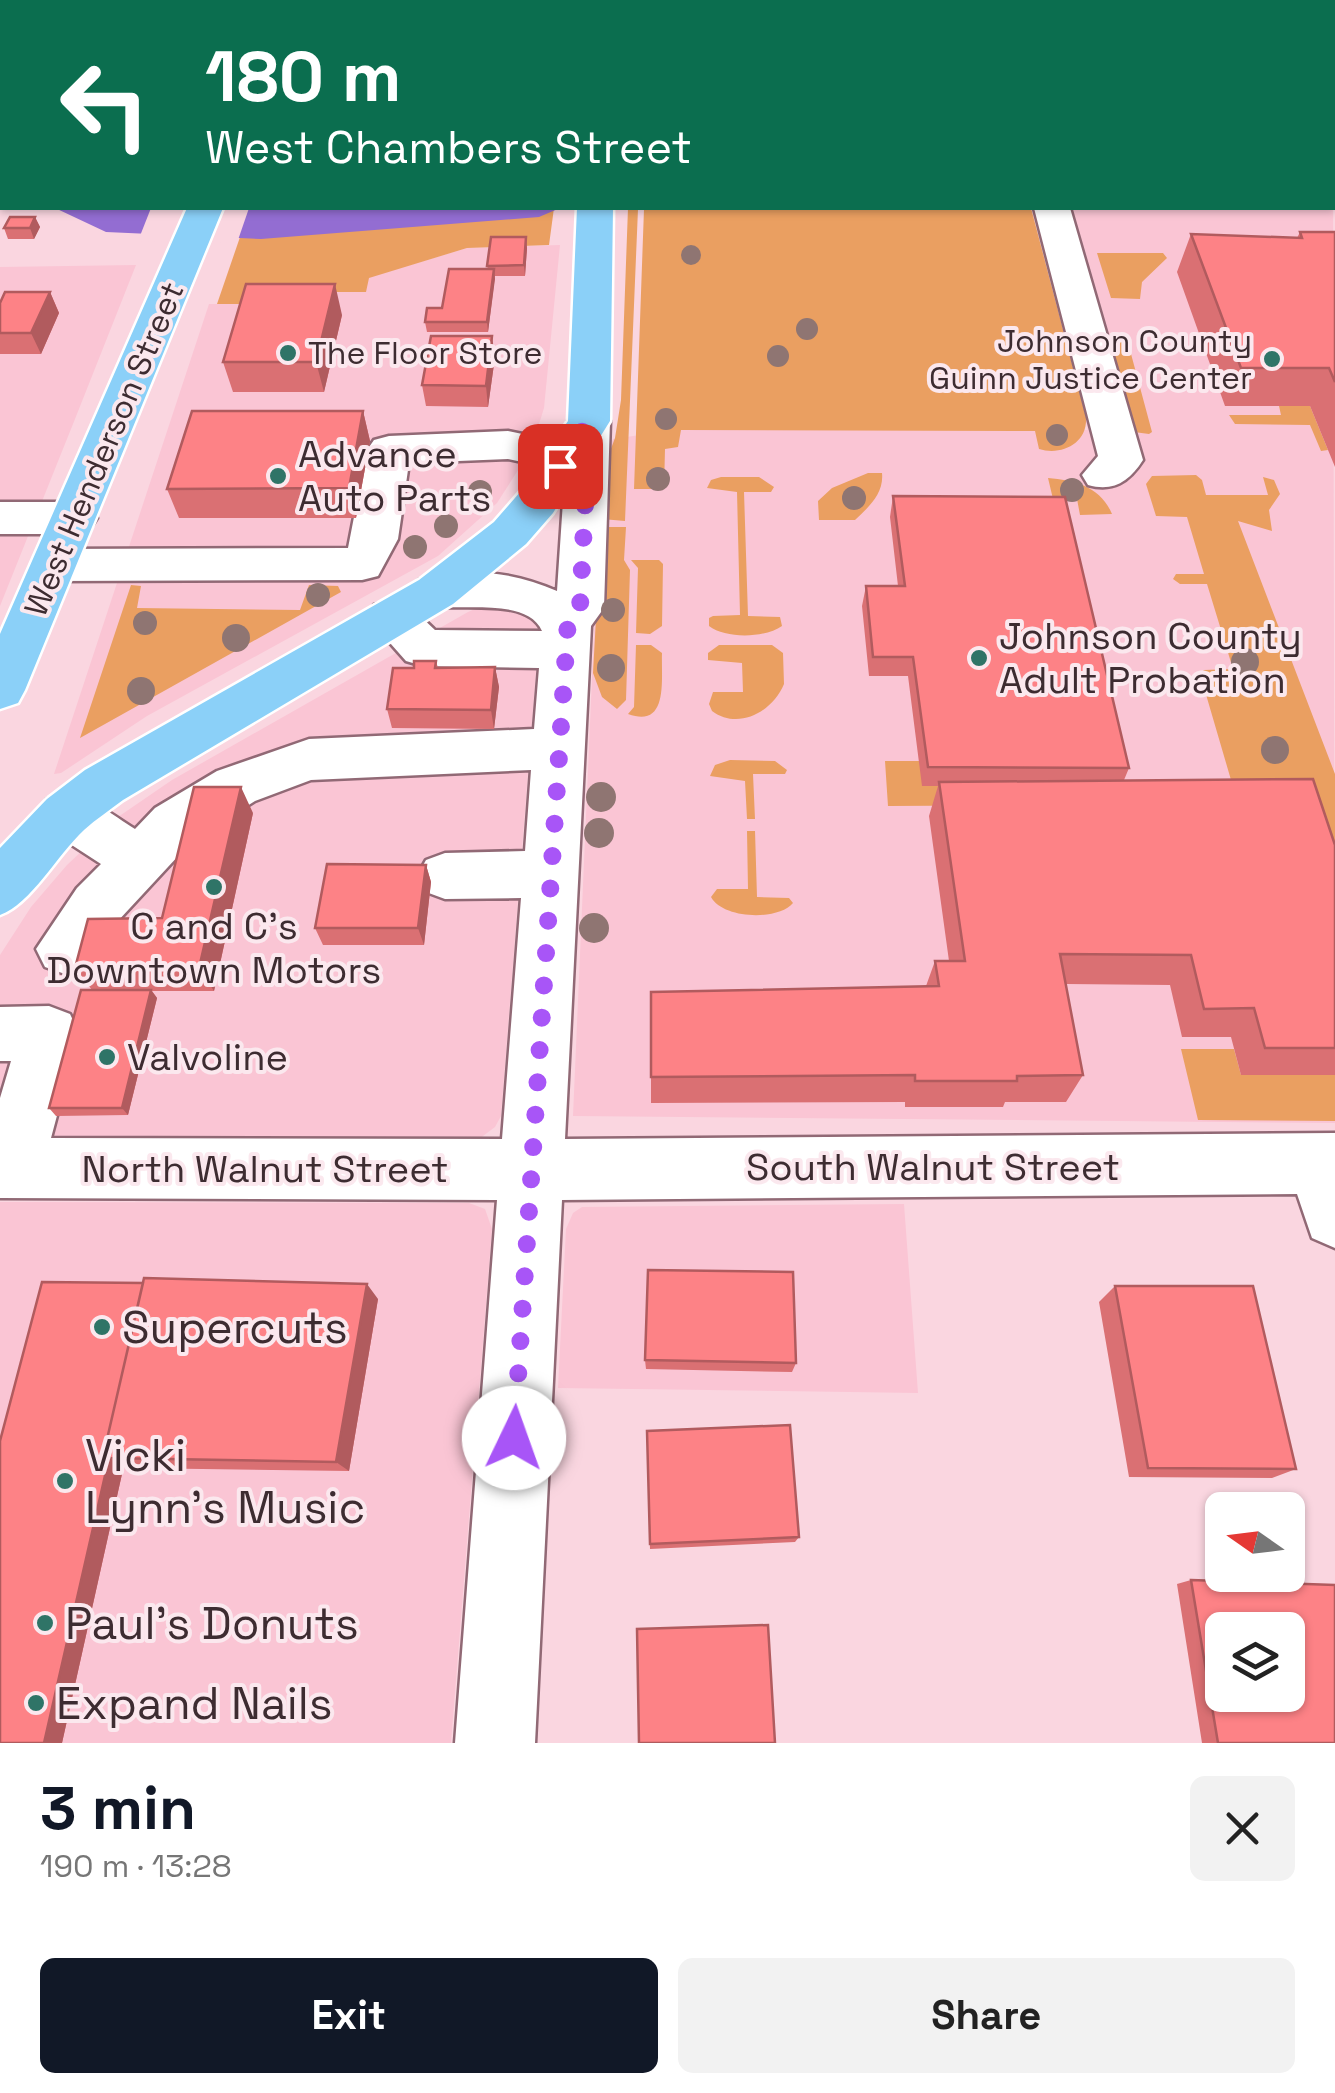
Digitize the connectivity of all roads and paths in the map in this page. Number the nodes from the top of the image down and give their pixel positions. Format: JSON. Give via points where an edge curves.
{"nodes":[{"id":1,"x":203,"y":210,"type":"edge"},
{"id":2,"x":1052,"y":210,"type":"edge"},
{"id":3,"x":595,"y":218,"type":"edge"},
{"id":4,"x":578,"y":439,"type":"junction"},
{"id":5,"x":1112,"y":469,"type":"dead end"},
{"id":6,"x":0,"y":518,"type":"edge"},
{"id":7,"x":74,"y":518,"type":"junction"},
{"id":8,"x":362,"y":564,"type":"junction"},
{"id":9,"x":55,"y":565,"type":"junction"},
{"id":10,"x":414,"y":604,"type":"junction"},
{"id":11,"x":566,"y":635,"type":"junction"},
{"id":12,"x":0,"y":690,"type":"edge"},
{"id":13,"x":558,"y":748,"type":"junction"},
{"id":14,"x":66,"y":814,"type":"junction"},
{"id":15,"x":139,"y":859,"type":"junction"},
{"id":16,"x":550,"y":874,"type":"junction"},
{"id":17,"x":445,"y":876,"type":"dead end"},
{"id":18,"x":0,"y":890,"type":"edge"},
{"id":19,"x":65,"y":950,"type":"dead end"},
{"id":20,"x":0,"y":1034,"type":"edge"},
{"id":21,"x":5,"y":1168,"type":"edge"},
{"id":22,"x":530,"y":1170,"type":"junction"},
{"id":23,"x":1330,"y":1181,"type":"edge"},
{"id":24,"x":495,"y":1743,"type":"edge"}],
"edges":[{"from":1,"to":7,"type":"main road","name":"West Henderson Street"},
{"from":2,"to":5,"type":"street"},
{"from":3,"to":4,"type":"main road"},
{"from":4,"to":8,"type":"street","via":[[389,450],[376,539]]},
{"from":4,"to":10,"type":"main road","via":[[510,532]]},
{"from":4,"to":11,"type":"street","via":[[580,608]]},
{"from":6,"to":7,"type":"street"},
{"from":7,"to":9,"type":"main road","name":"West Henderson Street"},
{"from":8,"to":9,"type":"street"},
{"from":8,"to":10,"type":"street"},
{"from":9,"to":12,"type":"main road","name":"West Henderson Street"},
{"from":10,"to":11,"type":"street","via":[[423,648]]},
{"from":10,"to":14,"type":"main road","via":[[155,752]]},
{"from":11,"to":13,"type":"street"},
{"from":13,"to":15,"type":"street","via":[[309,760],[236,786],[174,824]]},
{"from":13,"to":16,"type":"street"},
{"from":14,"to":15,"type":"street"},
{"from":14,"to":18,"type":"main road"},
{"from":15,"to":19,"type":"street"},
{"from":16,"to":17,"type":"street"},
{"from":16,"to":22,"type":"street"},
{"from":20,"to":21,"type":"street","via":[[49,1034]]},
{"from":21,"to":22,"type":"street","name":"North Walnut Street"},
{"from":22,"to":23,"type":"street","name":"South Walnut Street"},
{"from":22,"to":24,"type":"street"}]}
